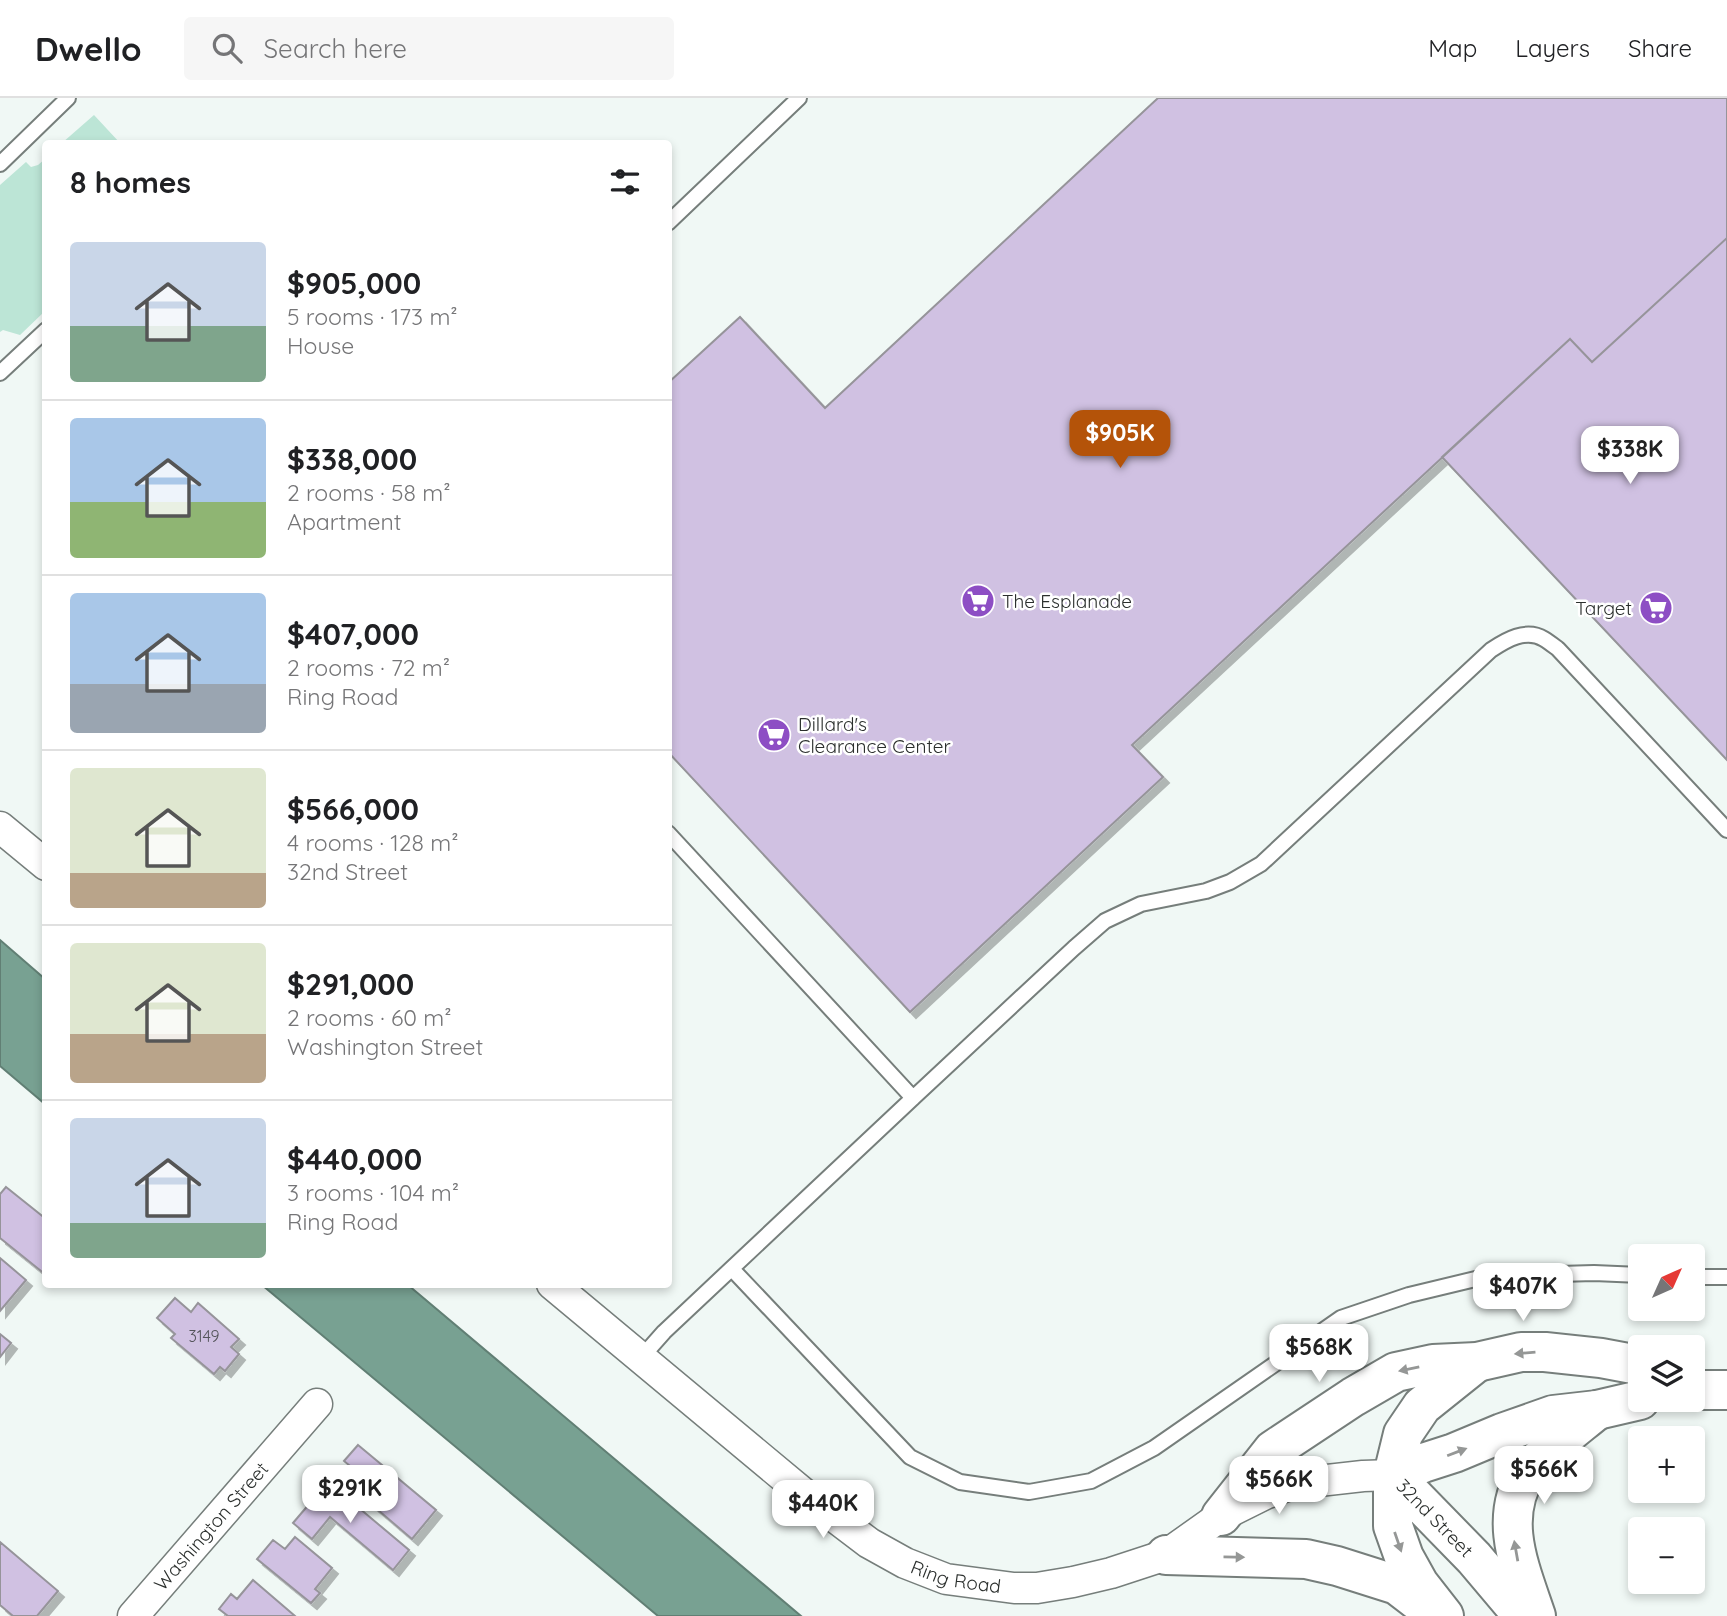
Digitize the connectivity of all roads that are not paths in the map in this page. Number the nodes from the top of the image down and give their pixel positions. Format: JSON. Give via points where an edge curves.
{"nodes":[{"id":1,"x":68,"y":98,"type":"edge"},
{"id":2,"x":799,"y":98,"type":"edge"},
{"id":3,"x":0,"y":164,"type":"edge"},
{"id":4,"x":672,"y":219,"type":"edge"},
{"id":5,"x":42,"y":334,"type":"edge"},
{"id":6,"x":0,"y":373,"type":"edge"},
{"id":7,"x":0,"y":827,"type":"edge"},
{"id":8,"x":1727,"y":830,"type":"edge"},
{"id":9,"x":672,"y":837,"type":"edge"},
{"id":10,"x":42,"y":862,"type":"edge"},
{"id":11,"x":913,"y":1098,"type":"junction"},
{"id":12,"x":733,"y":1269,"type":"junction"},
{"id":13,"x":1628,"y":1274,"type":"edge"},
{"id":14,"x":1705,"y":1277,"type":"edge"},
{"id":15,"x":1727,"y":1278,"type":"edge"},
{"id":16,"x":557,"y":1288,"type":"edge"},
{"id":17,"x":641,"y":1358,"type":"junction"},
{"id":18,"x":1477,"y":1363,"type":"junction"},
{"id":19,"x":1628,"y":1363,"type":"edge"},
{"id":20,"x":1705,"y":1390,"type":"edge"},
{"id":21,"x":1727,"y":1390,"type":"edge"},
{"id":22,"x":1628,"y":1403,"type":"edge"},
{"id":23,"x":317,"y":1404,"type":"dead end"},
{"id":24,"x":1597,"y":1410,"type":"junction"},
{"id":25,"x":1393,"y":1475,"type":"junction"},
{"id":26,"x":1221,"y":1516,"type":"junction"},
{"id":27,"x":1166,"y":1555,"type":"junction"},
{"id":28,"x":133,"y":1616,"type":"edge"},
{"id":29,"x":1441,"y":1616,"type":"edge"},
{"id":30,"x":1523,"y":1616,"type":"edge"},
{"id":31,"x":1536,"y":1616,"type":"edge"}],
"edges":[{"from":1,"to":3,"type":"lane"},
{"from":2,"to":4,"type":"lane"},
{"from":5,"to":6,"type":"lane"},
{"from":7,"to":10,"type":"street"},
{"from":8,"to":11,"type":"lane","via":[[1558,649],[1542,637],[1507,639],[1261,864],[1206,891],[1141,904],[1105,921]]},
{"from":9,"to":11,"type":"lane"},
{"from":11,"to":12,"type":"lane"},
{"from":12,"to":13,"type":"lane","via":[[910,1457],[960,1482],[1029,1492],[1091,1481],[1154,1448],[1341,1318],[1488,1276]]},
{"from":12,"to":17,"type":"lane"},
{"from":14,"to":15,"type":"lane"},
{"from":16,"to":17,"type":"street","name":"Ring Road"},
{"from":17,"to":27,"type":"street","name":"Ring Road","via":[[869,1543],[946,1579],[1037,1588],[1111,1573]]},
{"from":19,"to":18,"type":"street","one_way":true,"via":[[1521,1352]]},
{"from":18,"to":25,"type":"street","via":[[1422,1406],[1403,1434]]},
{"from":18,"to":26,"type":"street","one_way":true,"via":[[1433,1364],[1396,1372],[1353,1397],[1273,1450]]},
{"from":20,"to":21,"type":"street"},
{"from":22,"to":24,"type":"street"},
{"from":23,"to":28,"type":"street","name":"Washington Street"},
{"from":25,"to":24,"type":"street","one_way":true,"via":[[1552,1415]]},
{"from":31,"to":24,"type":"street","one_way":true,"via":[[1518,1560],[1512,1523],[1515,1498],[1529,1470]]},
{"from":25,"to":26,"type":"street","name":"Ring Road","via":[[1292,1484]]},
{"from":25,"to":29,"type":"street","name":"32nd Street","one_way":true,"via":[[1393,1526],[1404,1557]]},
{"from":25,"to":30,"type":"street","name":"32nd Street"},
{"from":26,"to":27,"type":"street","name":"Ring Road"},
{"from":27,"to":29,"type":"street","one_way":true,"via":[[1306,1559],[1396,1585]]}]}
